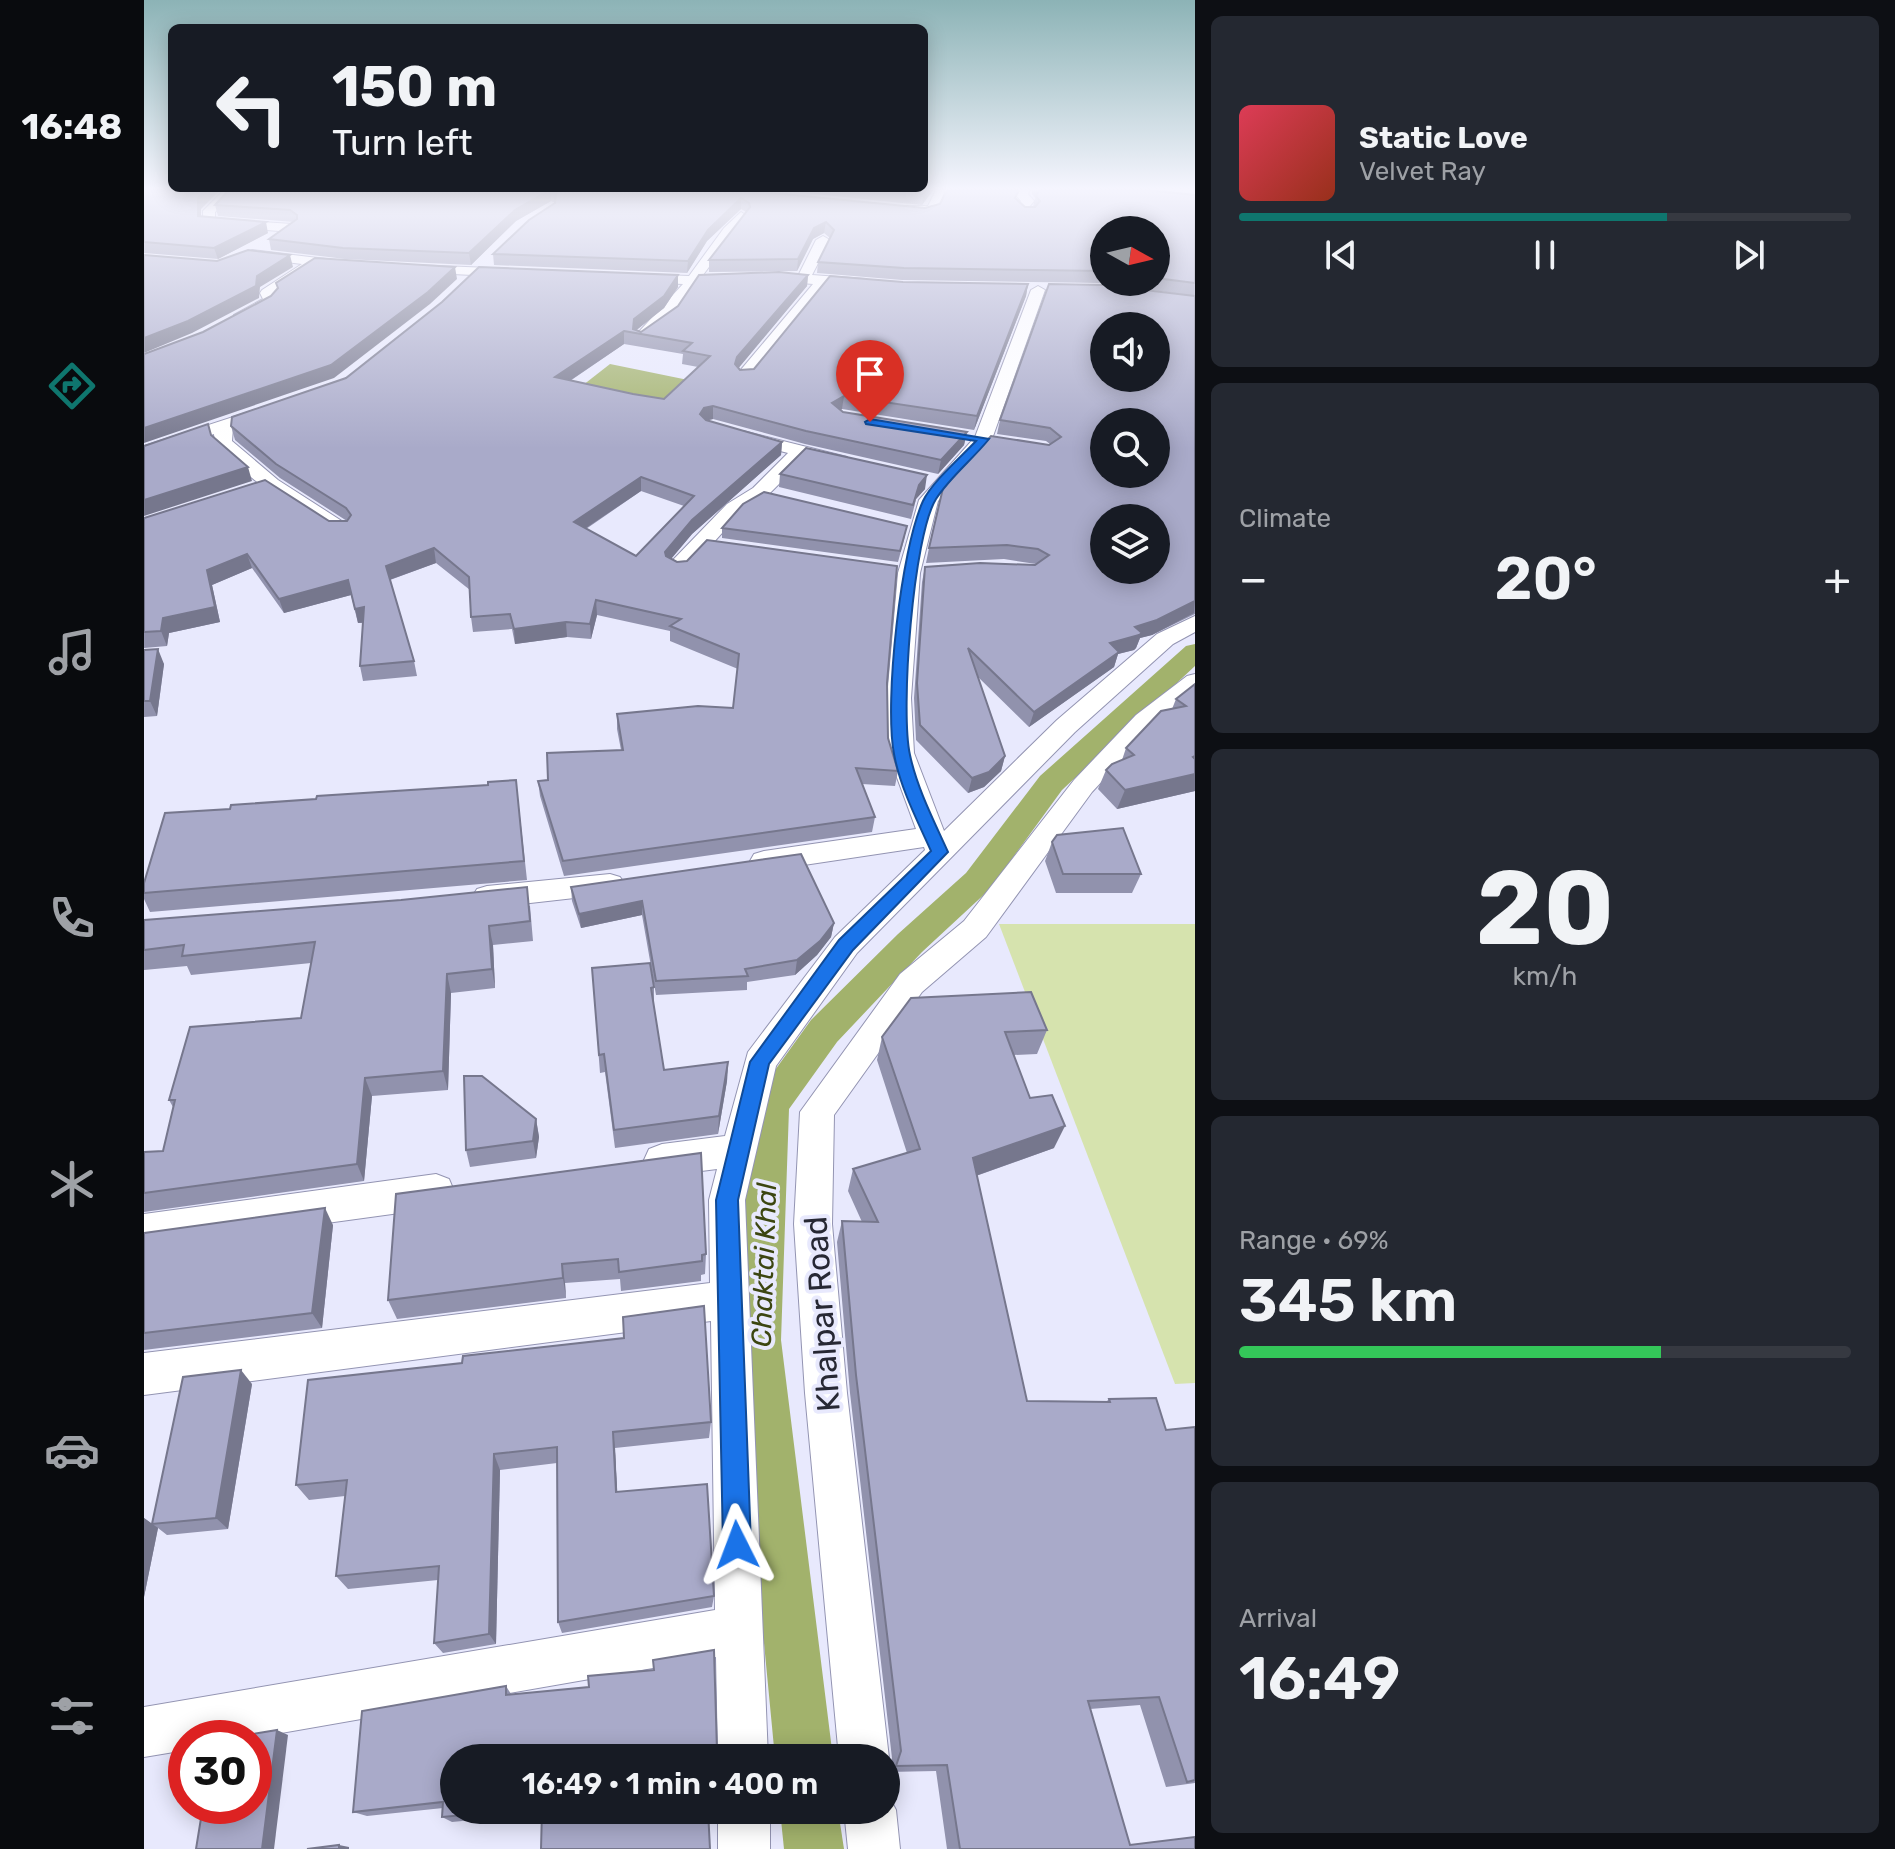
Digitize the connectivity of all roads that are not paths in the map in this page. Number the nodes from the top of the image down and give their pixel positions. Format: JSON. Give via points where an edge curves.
{"nodes":[{"id":1,"x":293,"y":276,"type":"edge"},
{"id":2,"x":473,"y":276,"type":"edge"},
{"id":3,"x":695,"y":276,"type":"edge"},
{"id":4,"x":616,"y":277,"type":"edge"},
{"id":5,"x":804,"y":278,"type":"joint"},
{"id":6,"x":693,"y":280,"type":"junction"},
{"id":7,"x":824,"y":280,"type":"junction"},
{"id":8,"x":886,"y":285,"type":"edge"},
{"id":9,"x":1039,"y":290,"type":"dead end"},
{"id":10,"x":458,"y":291,"type":"edge"},
{"id":11,"x":227,"y":324,"type":"edge"},
{"id":12,"x":642,"y":337,"type":"edge"},
{"id":13,"x":745,"y":376,"type":"edge"},
{"id":14,"x":290,"y":403,"type":"edge"},
{"id":15,"x":224,"y":426,"type":"junction"},
{"id":16,"x":727,"y":431,"type":"edge"},
{"id":17,"x":144,"y":452,"type":"edge"},
{"id":18,"x":800,"y":452,"type":"junction"},
{"id":19,"x":857,"y":465,"type":"edge"},
{"id":20,"x":915,"y":478,"type":"edge"},
{"id":21,"x":271,"y":484,"type":"junction"},
{"id":22,"x":943,"y":484,"type":"junction"},
{"id":23,"x":247,"y":492,"type":"edge"},
{"id":24,"x":341,"y":529,"type":"edge"},
{"id":25,"x":701,"y":544,"type":"junction"},
{"id":26,"x":731,"y":548,"type":"edge"},
{"id":27,"x":678,"y":568,"type":"edge"},
{"id":28,"x":902,"y":572,"type":"junction"},
{"id":29,"x":936,"y":572,"type":"edge"},
{"id":30,"x":1195,"y":623,"type":"edge"},
{"id":31,"x":1195,"y":681,"type":"edge"},
{"id":32,"x":936,"y":844,"type":"junction"},
{"id":33,"x":737,"y":865,"type":"edge"},
{"id":34,"x":643,"y":879,"type":"edge"},
{"id":35,"x":453,"y":901,"type":"edge"},
{"id":36,"x":739,"y":1150,"type":"junction"},
{"id":37,"x":629,"y":1165,"type":"edge"},
{"id":38,"x":473,"y":1186,"type":"edge"},
{"id":39,"x":144,"y":1231,"type":"edge"},
{"id":40,"x":729,"y":1300,"type":"junction"},
{"id":41,"x":144,"y":1374,"type":"edge"},
{"id":42,"x":741,"y":1629,"type":"junction"},
{"id":43,"x":144,"y":1732,"type":"edge"},
{"id":44,"x":743,"y":1744,"type":"edge"},
{"id":45,"x":863,"y":1744,"type":"edge"},
{"id":46,"x":744,"y":1824,"type":"edge"},
{"id":47,"x":871,"y":1824,"type":"edge"},
{"id":48,"x":744,"y":1849,"type":"edge"},
{"id":49,"x":874,"y":1849,"type":"edge"}],
"edges":[{"from":1,"to":11,"type":"street","via":[[267,293],[271,300]]},
{"from":2,"to":10,"type":"street"},
{"from":3,"to":6,"type":"street"},
{"from":4,"to":6,"type":"street"},
{"from":5,"to":6,"type":"street"},
{"from":5,"to":7,"type":"street"},
{"from":6,"to":12,"type":"street","via":[[671,313]]},
{"from":7,"to":8,"type":"street"},
{"from":7,"to":13,"type":"street"},
{"from":9,"to":22,"type":"street","via":[[985,440]]},
{"from":14,"to":15,"type":"street"},
{"from":15,"to":17,"type":"street"},
{"from":15,"to":21,"type":"street","via":[[223,442]]},
{"from":16,"to":18,"type":"street"},
{"from":18,"to":19,"type":"street"},
{"from":18,"to":25,"type":"street","via":[[768,494],[734,508]]},
{"from":20,"to":22,"type":"street"},
{"from":21,"to":23,"type":"street"},
{"from":21,"to":24,"type":"street"},
{"from":22,"to":28,"type":"street","via":[[914,529]]},
{"from":25,"to":26,"type":"street"},
{"from":25,"to":27,"type":"street"},
{"from":28,"to":29,"type":"street"},
{"from":28,"to":32,"type":"street","via":[[901,753]]},
{"from":30,"to":32,"type":"street","via":[[1165,639]]},
{"from":31,"to":45,"type":"street","name":"Khalpar Road","via":[[1145,720],[1083,786],[975,929],[911,983],[817,1112],[815,1254]]},
{"from":32,"to":33,"type":"street"},
{"from":32,"to":36,"type":"street","via":[[846,945],[760,1062]]},
{"from":34,"to":35,"type":"street"},
{"from":36,"to":37,"type":"street"},
{"from":36,"to":40,"type":"street","via":[[727,1200]]},
{"from":38,"to":39,"type":"street"},
{"from":40,"to":41,"type":"street"},
{"from":40,"to":42,"type":"street"},
{"from":42,"to":43,"type":"street"},
{"from":42,"to":44,"type":"street"},
{"from":46,"to":48,"type":"street"},
{"from":47,"to":49,"type":"street"}]}
